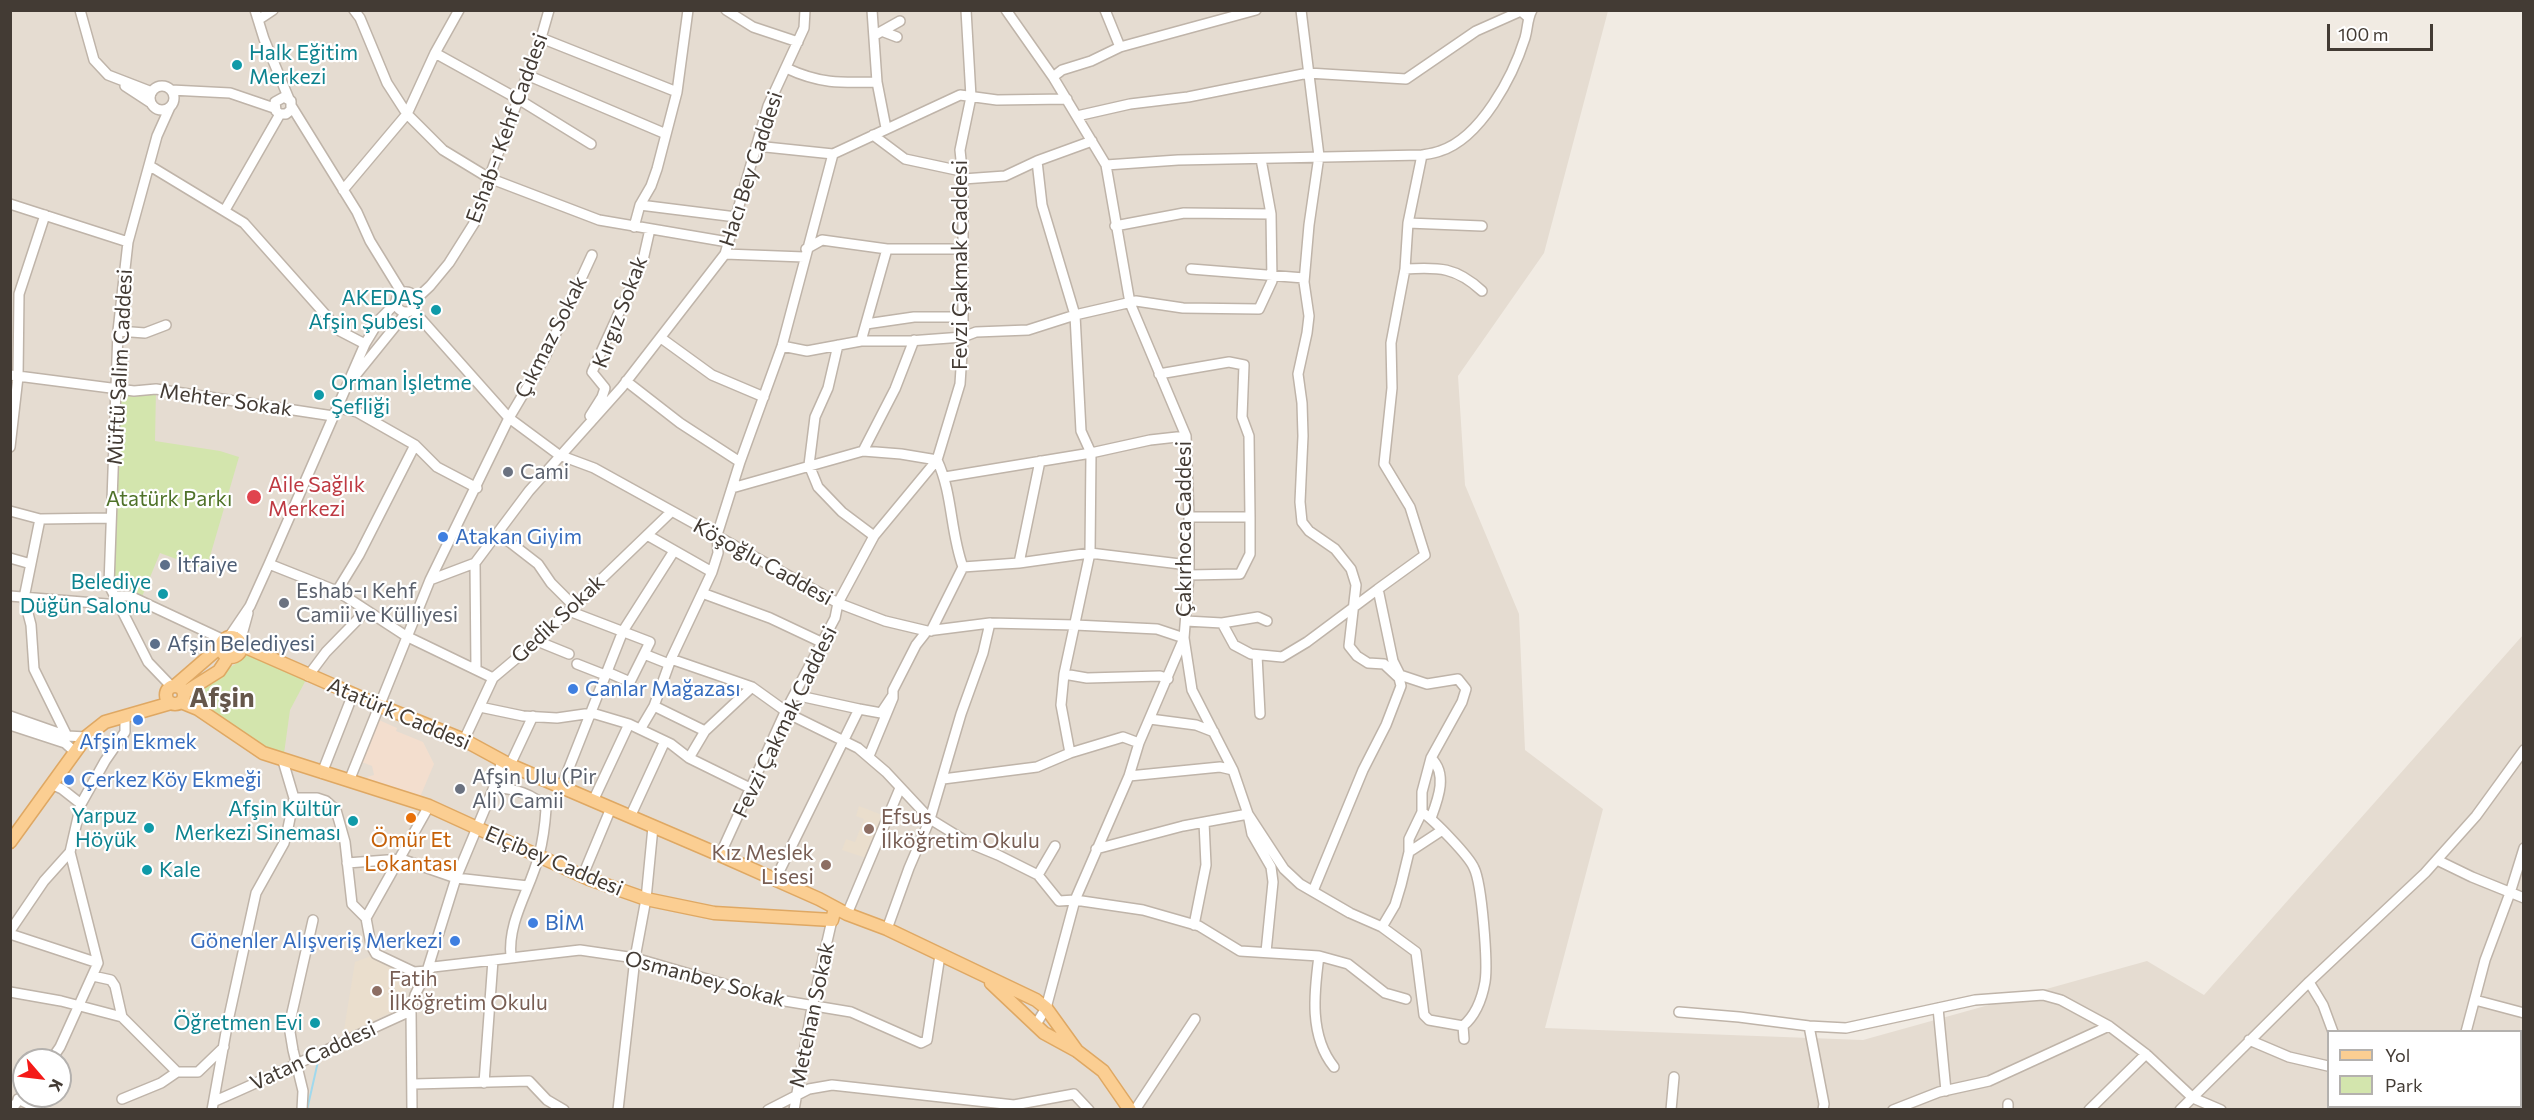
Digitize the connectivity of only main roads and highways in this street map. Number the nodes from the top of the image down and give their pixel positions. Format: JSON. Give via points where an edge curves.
{"nodes":[{"id":1,"x":175,"y":694,"type":"junction"},
{"id":2,"x":32,"y":812,"type":"junction"},
{"id":3,"x":10,"y":834,"type":"edge"},
{"id":4,"x":10,"y":842,"type":"edge"},
{"id":5,"x":833,"y":914,"type":"junction"},
{"id":6,"x":984,"y":976,"type":"junction"},
{"id":7,"x":1077,"y":1051,"type":"junction"},
{"id":8,"x":1130,"y":1110,"type":"edge"}],
"edges":[{"from":1,"to":2,"type":"main road","via":[[105,722],[86,737]]},
{"from":1,"to":5,"type":"main road","name":"Elçibey Caddesi","via":[[263,753],[429,806],[646,899],[714,913]]},
{"from":1,"to":5,"type":"main road","name":"Atatürk Caddesi","via":[[219,670],[231,644],[464,740],[561,788],[775,880]]},
{"from":2,"to":3,"type":"main road"},
{"from":2,"to":4,"type":"main road"},
{"from":5,"to":6,"type":"main road","name":"Atatürk Caddesi","via":[[847,914],[887,929]]},
{"from":6,"to":7,"type":"main road","name":"Atatürk Caddesi","via":[[1035,1026]]},
{"from":6,"to":7,"type":"main road","name":"Atatürk Caddesi","via":[[1046,1008]]},
{"from":7,"to":8,"type":"main road","name":"Atatürk Caddesi","via":[[1103,1071]]}]}
